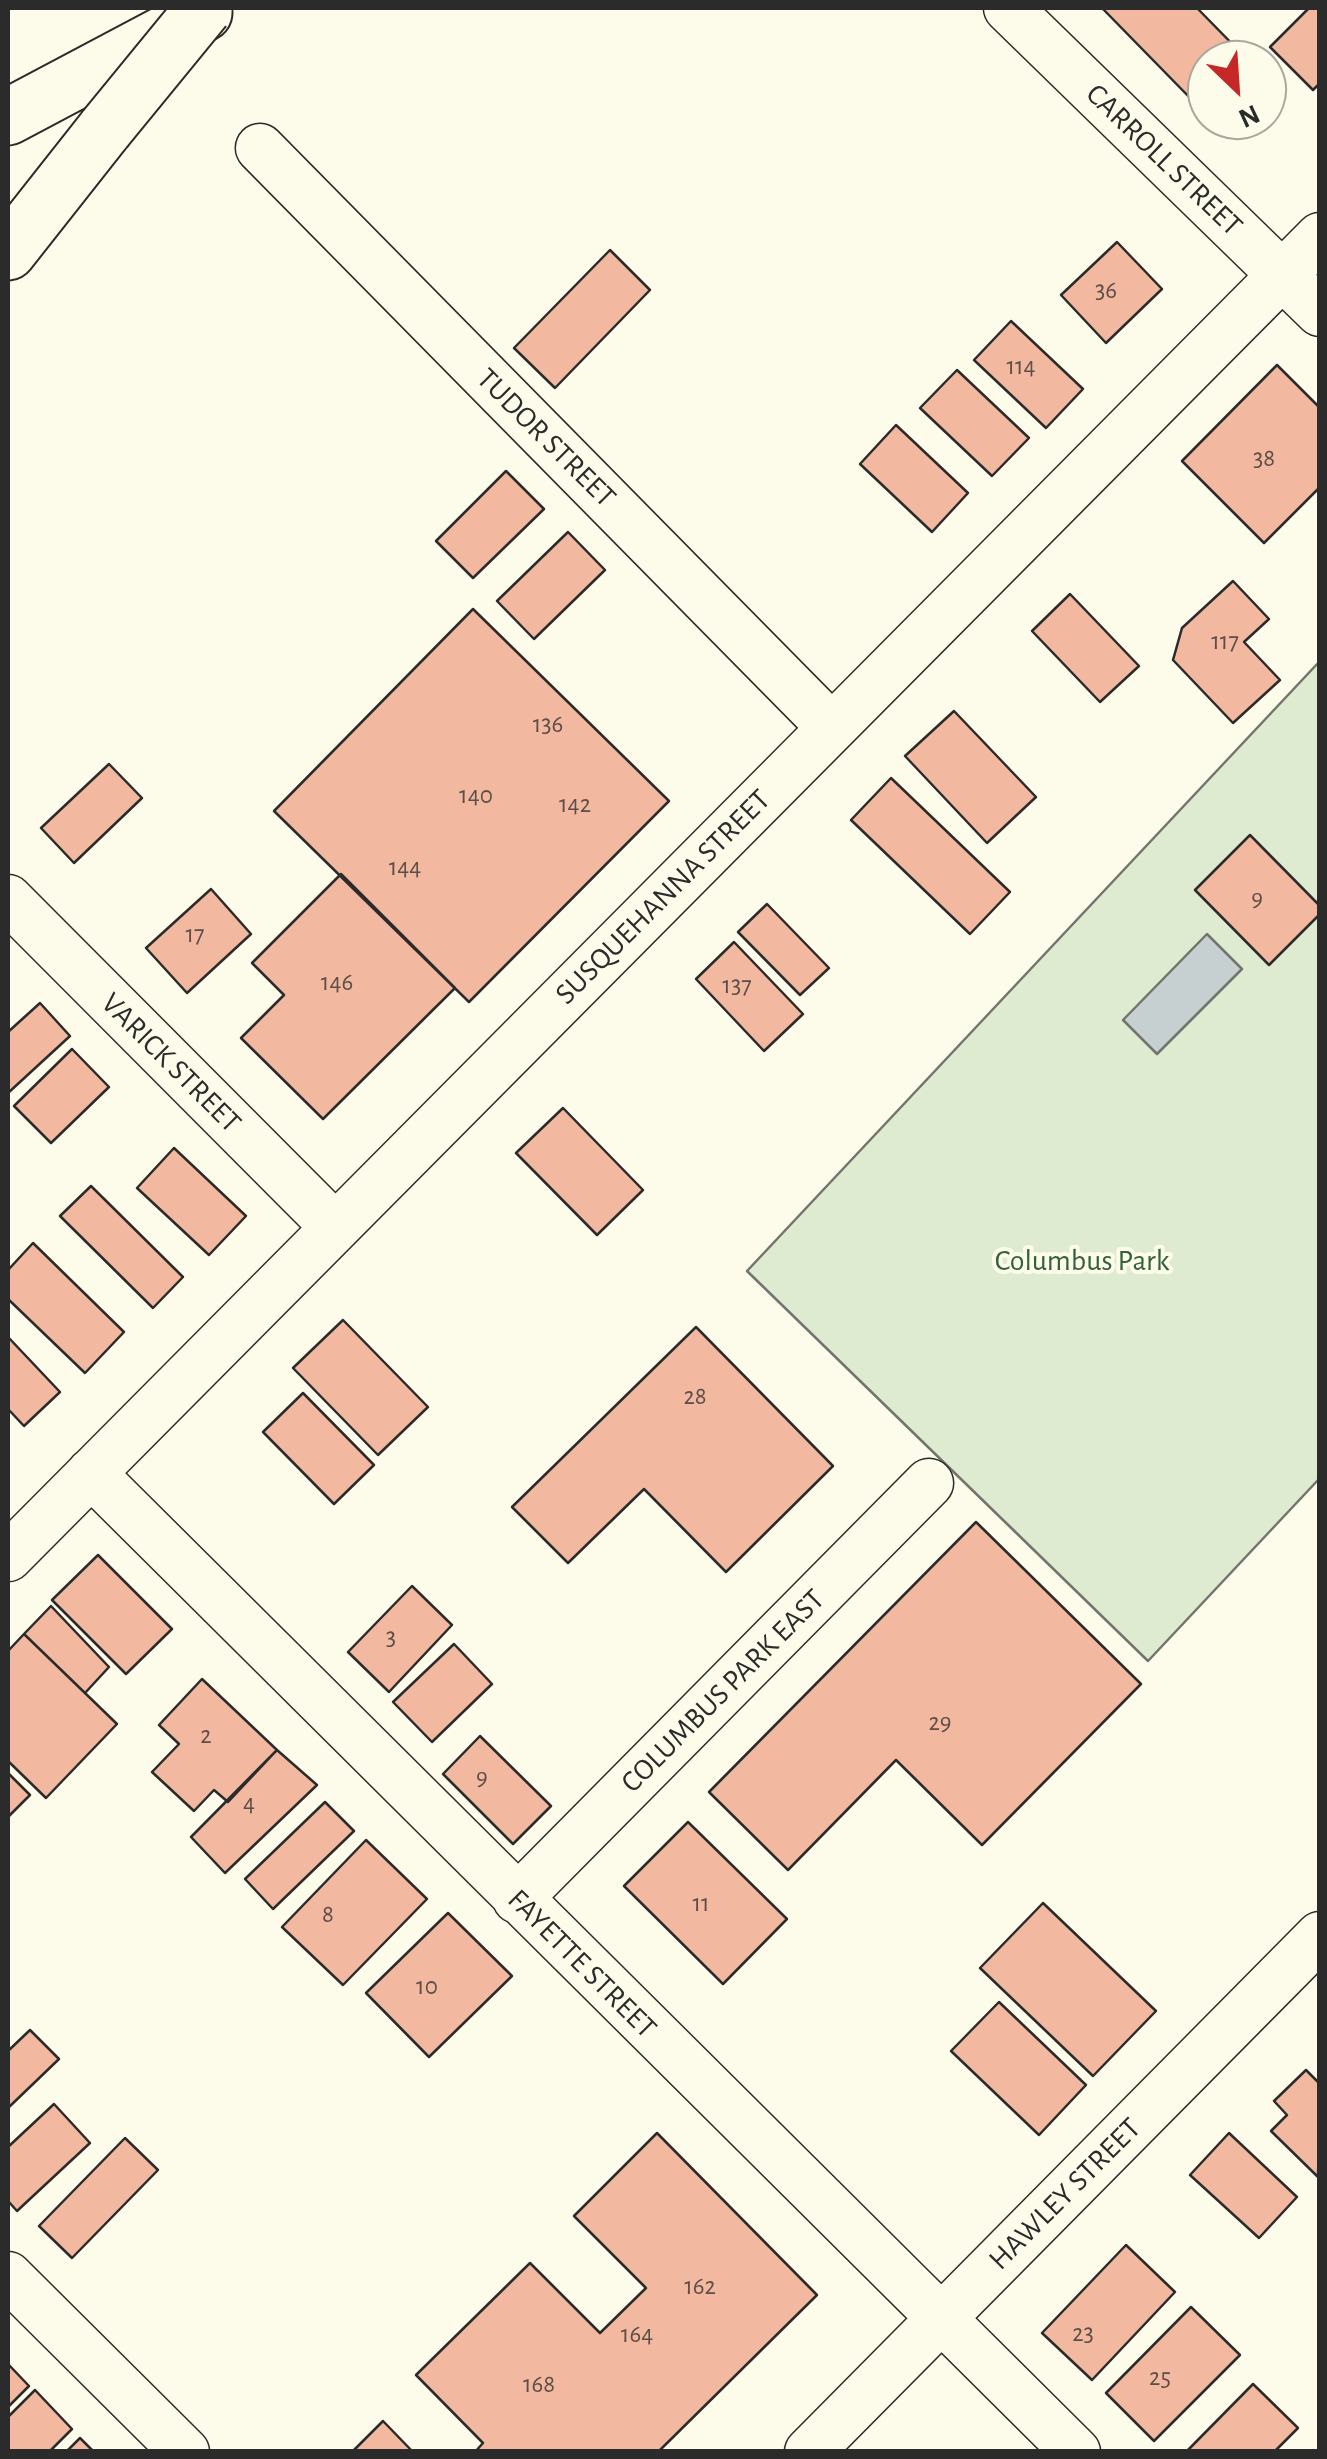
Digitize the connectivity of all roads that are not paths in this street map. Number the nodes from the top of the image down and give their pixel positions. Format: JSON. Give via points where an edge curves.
{"nodes":[{"id":1,"x":150,"y":8,"type":"edge"},
{"id":2,"x":204,"y":8,"type":"edge"},
{"id":3,"x":215,"y":8,"type":"edge"},
{"id":4,"x":1008,"y":8,"type":"edge"},
{"id":5,"x":8,"y":90,"type":"edge"},
{"id":6,"x":8,"y":117,"type":"edge"},
{"id":7,"x":260,"y":148,"type":"dead end"},
{"id":8,"x":1320,"y":237,"type":"edge"},
{"id":9,"x":8,"y":252,"type":"edge"},
{"id":10,"x":1282,"y":275,"type":"junction"},
{"id":11,"x":1320,"y":312,"type":"edge"},
{"id":12,"x":832,"y":728,"type":"junction"},
{"id":13,"x":8,"y":899,"type":"edge"},
{"id":14,"x":335,"y":1227,"type":"junction"},
{"id":15,"x":92,"y":1473,"type":"junction"},
{"id":16,"x":929,"y":1482,"type":"dead end"},
{"id":17,"x":8,"y":1557,"type":"edge"},
{"id":18,"x":517,"y":1900,"type":"junction"},
{"id":19,"x":1320,"y":1936,"type":"edge"},
{"id":20,"x":8,"y":2276,"type":"edge"},
{"id":21,"x":942,"y":2319,"type":"junction"},
{"id":22,"x":185,"y":2452,"type":"edge"},
{"id":23,"x":809,"y":2452,"type":"edge"},
{"id":24,"x":1076,"y":2452,"type":"edge"}],
"edges":[{"from":1,"to":5,"type":"main road"},
{"from":2,"to":9,"type":"main road","bridge":true},
{"from":3,"to":6,"type":"main road"},
{"from":4,"to":10,"type":"street","name":"CARROLL STREET"},
{"from":7,"to":12,"type":"street","name":"TUDOR STREET"},
{"from":8,"to":10,"type":"street","name":"SUSQUEHANNA STREET"},
{"from":10,"to":11,"type":"street","name":"CARROLL STREET"},
{"from":10,"to":12,"type":"street","name":"SUSQUEHANNA STREET"},
{"from":12,"to":14,"type":"street","name":"SUSQUEHANNA STREET"},
{"from":13,"to":14,"type":"street","name":"VARICK STREET"},
{"from":14,"to":15,"type":"street","name":"SUSQUEHANNA STREET"},
{"from":15,"to":17,"type":"street","name":"SUSQUEHANNA STREET"},
{"from":15,"to":18,"type":"street","name":"FAYETTE STREET"},
{"from":16,"to":18,"type":"street","name":"COLUMBUS PARK EAST"},
{"from":18,"to":21,"type":"street","name":"FAYETTE STREET"},
{"from":19,"to":21,"type":"street","name":"HAWLEY STREET"},
{"from":20,"to":22,"type":"street"},
{"from":21,"to":23,"type":"street","name":"HAWLEY STREET"},
{"from":21,"to":24,"type":"street","name":"FAYETTE STREET"}]}
